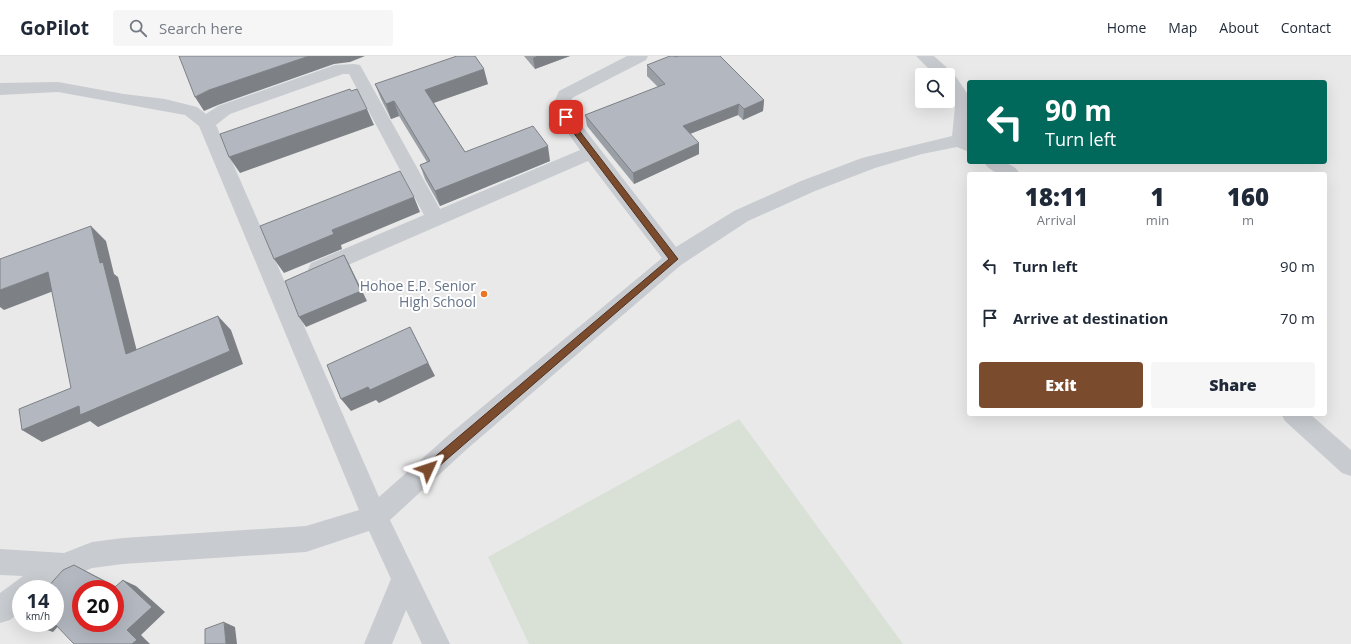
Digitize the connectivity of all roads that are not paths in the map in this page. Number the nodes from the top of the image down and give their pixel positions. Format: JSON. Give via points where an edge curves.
{"nodes":[{"id":1,"x":640,"y":56,"type":"edge"},
{"id":2,"x":924,"y":56,"type":"edge"},
{"id":3,"x":937,"y":68,"type":"edge"},
{"id":4,"x":955,"y":86,"type":"edge"},
{"id":5,"x":0,"y":89,"type":"edge"},
{"id":6,"x":206,"y":123,"type":"junction"},
{"id":7,"x":965,"y":143,"type":"edge"},
{"id":8,"x":591,"y":152,"type":"junction"},
{"id":9,"x":996,"y":164,"type":"edge"},
{"id":10,"x":1008,"y":172,"type":"edge"},
{"id":11,"x":436,"y":219,"type":"junction"},
{"id":12,"x":674,"y":259,"type":"junction"},
{"id":13,"x":289,"y":282,"type":"junction"},
{"id":14,"x":1294,"y":416,"type":"edge"},
{"id":15,"x":1351,"y":466,"type":"edge"},
{"id":16,"x":375,"y":517,"type":"junction"},
{"id":17,"x":0,"y":562,"type":"edge"},
{"id":18,"x":64,"y":566,"type":"junction"},
{"id":19,"x":405,"y":578,"type":"junction"},
{"id":20,"x":41,"y":580,"type":"edge"},
{"id":21,"x":12,"y":601,"type":"edge"},
{"id":22,"x":0,"y":610,"type":"edge"},
{"id":23,"x":378,"y":644,"type":"edge"},
{"id":24,"x":436,"y":644,"type":"edge"}],
"edges":[{"from":1,"to":8,"type":"street","via":[[565,95],[560,109]]},
{"from":2,"to":3,"type":"street"},
{"from":4,"to":7,"type":"street","via":[[964,104]]},
{"from":5,"to":6,"type":"street","via":[[22,86],[58,87],[191,111]]},
{"from":6,"to":11,"type":"street","via":[[224,110],[341,69],[354,69]]},
{"from":6,"to":13,"type":"street"},
{"from":7,"to":12,"type":"street","via":[[922,148],[869,163],[808,186],[741,216]]},
{"from":8,"to":11,"type":"street"},
{"from":8,"to":12,"type":"street"},
{"from":9,"to":10,"type":"street"},
{"from":11,"to":13,"type":"street"},
{"from":12,"to":16,"type":"street","via":[[459,441]]},
{"from":13,"to":16,"type":"street"},
{"from":14,"to":15,"type":"street"},
{"from":16,"to":18,"type":"street","via":[[306,540],[123,551],[92,555]]},
{"from":16,"to":19,"type":"street"},
{"from":17,"to":18,"type":"street"},
{"from":18,"to":20,"type":"street"},
{"from":19,"to":23,"type":"street"},
{"from":19,"to":24,"type":"street"},
{"from":21,"to":22,"type":"street"}]}
